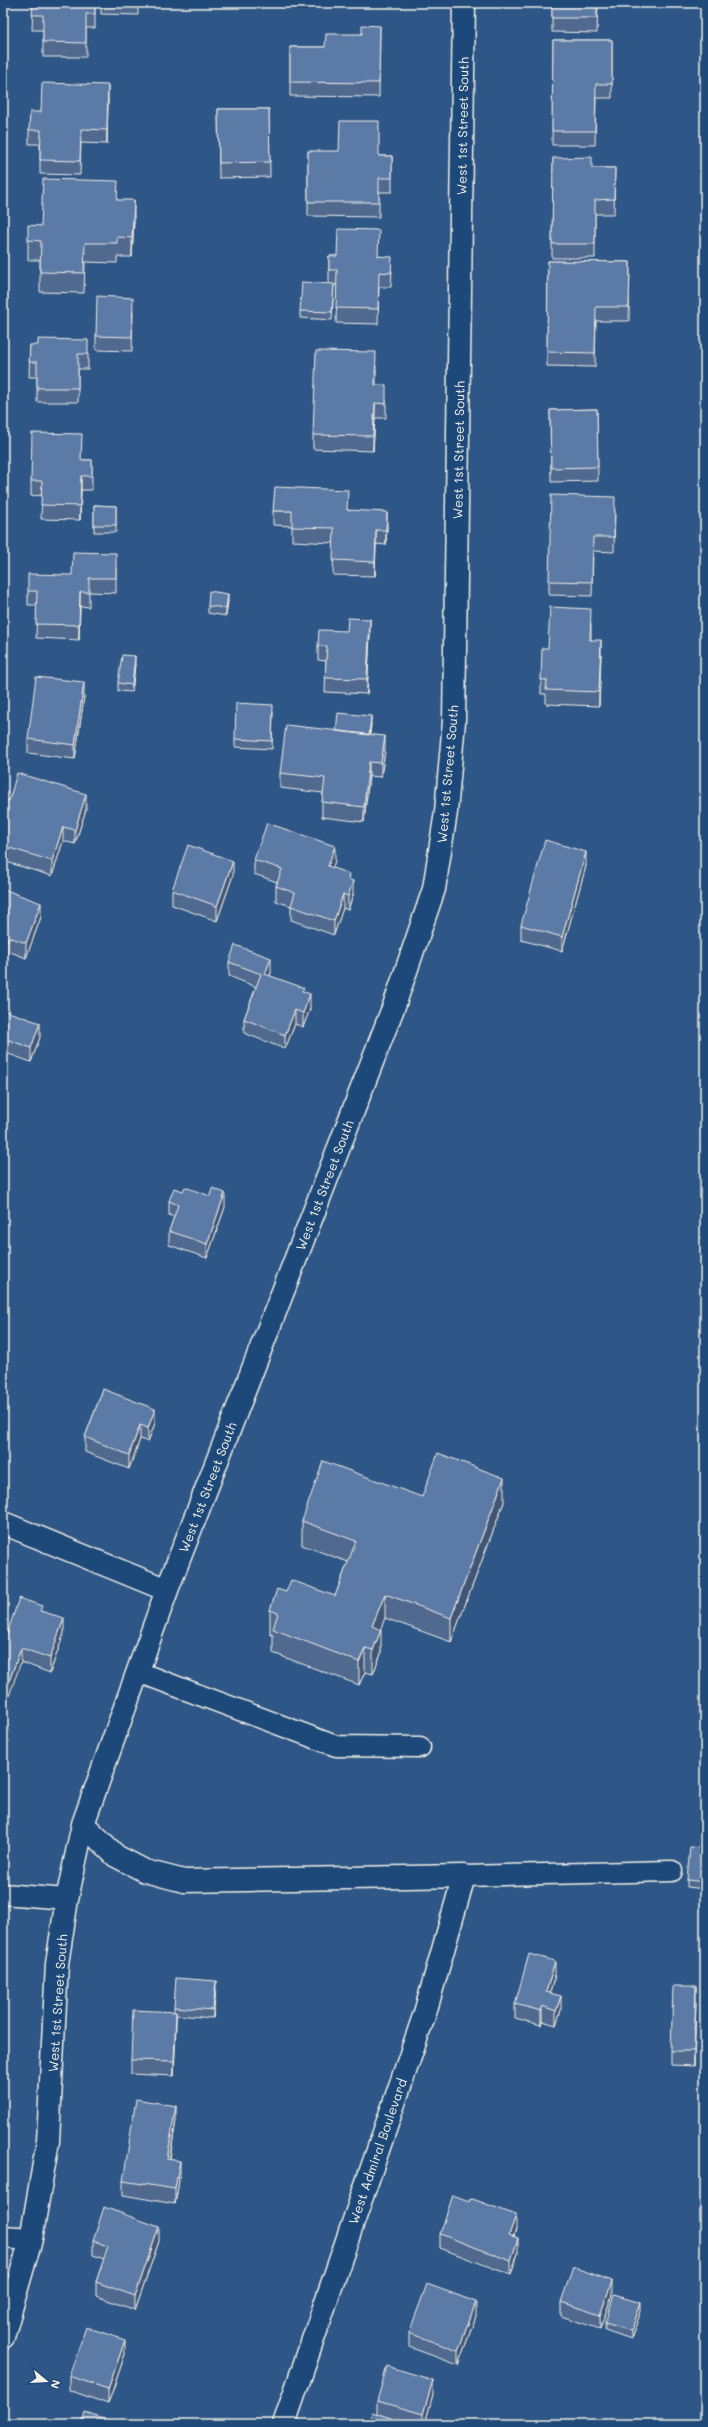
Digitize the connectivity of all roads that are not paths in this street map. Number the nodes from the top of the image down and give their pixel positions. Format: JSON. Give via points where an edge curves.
{"nodes":[{"id":1,"x":464,"y":3,"type":"edge"},
{"id":2,"x":3,"y":1523,"type":"edge"},
{"id":3,"x":167,"y":1590,"type":"junction"},
{"id":4,"x":138,"y":1672,"type":"junction"},
{"id":5,"x":420,"y":1746,"type":"dead end"},
{"id":6,"x":83,"y":1824,"type":"junction"},
{"id":7,"x":672,"y":1871,"type":"dead end"},
{"id":8,"x":464,"y":1876,"type":"junction"},
{"id":9,"x":3,"y":1894,"type":"edge"},
{"id":10,"x":67,"y":1899,"type":"junction"},
{"id":11,"x":3,"y":2237,"type":"edge"},
{"id":12,"x":31,"y":2238,"type":"junction"},
{"id":13,"x":3,"y":2336,"type":"edge"},
{"id":14,"x":284,"y":2424,"type":"edge"}],
"edges":[{"from":1,"to":3,"type":"street","name":"West 1st Street South","via":[[454,721],[446,812],[434,889],[392,1010]]},
{"from":2,"to":3,"type":"street"},
{"from":3,"to":4,"type":"street","name":"West 1st Street South"},
{"from":4,"to":5,"type":"lane","via":[[336,1746]]},
{"from":4,"to":6,"type":"street","name":"West 1st Street South"},
{"from":6,"to":8,"type":"street","via":[[116,1856],[145,1871],[184,1881]]},
{"from":6,"to":10,"type":"street","name":"West 1st Street South"},
{"from":7,"to":8,"type":"lane"},
{"from":8,"to":14,"type":"street","name":"West Admiral Boulevard","via":[[424,2013]]},
{"from":9,"to":10,"type":"lane"},
{"from":10,"to":12,"type":"street","name":"West 1st Street South","via":[[57,1964],[48,2141]]},
{"from":11,"to":12,"type":"street"},
{"from":12,"to":13,"type":"street","name":"West 1st Street South"}]}
